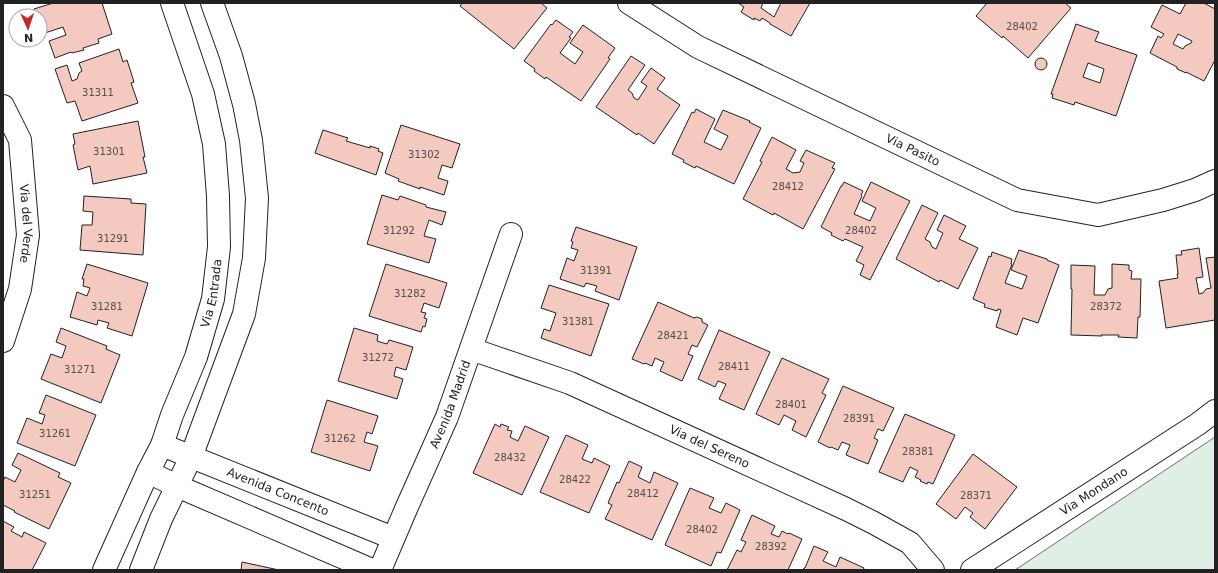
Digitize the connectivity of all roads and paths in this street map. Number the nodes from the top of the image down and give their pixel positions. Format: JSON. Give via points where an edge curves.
{"nodes":[{"id":1,"x":172,"y":3,"type":"edge"},
{"id":2,"x":212,"y":3,"type":"edge"},
{"id":3,"x":629,"y":3,"type":"edge"},
{"id":4,"x":3,"y":106,"type":"edge"},
{"id":5,"x":11,"y":141,"type":"edge"},
{"id":6,"x":1215,"y":181,"type":"edge"},
{"id":7,"x":511,"y":234,"type":"dead end"},
{"id":8,"x":3,"y":341,"type":"edge"},
{"id":9,"x":471,"y":349,"type":"junction"},
{"id":10,"x":1215,"y":411,"type":"edge"},
{"id":11,"x":162,"y":446,"type":"junction"},
{"id":12,"x":191,"y":457,"type":"junction"},
{"id":13,"x":148,"y":472,"type":"junction"},
{"id":14,"x":177,"y":486,"type":"junction"},
{"id":15,"x":393,"y":538,"type":"junction"},
{"id":16,"x":104,"y":570,"type":"edge"},
{"id":17,"x":141,"y":570,"type":"edge"},
{"id":18,"x":372,"y":570,"type":"edge"},
{"id":19,"x":380,"y":570,"type":"edge"},
{"id":20,"x":933,"y":570,"type":"edge"},
{"id":21,"x":972,"y":570,"type":"edge"}],
"edges":[{"from":1,"to":11,"type":"street","name":"Via Entrada","via":[[203,94],[214,144],[219,247],[211,307],[196,357]]},
{"from":2,"to":12,"type":"street","via":[[231,56],[244,104],[251,140],[257,198],[254,258],[244,314]]},
{"from":3,"to":6,"type":"street","name":"Via Pasito","via":[[698,47],[1017,200],[1098,215],[1163,200]]},
{"from":4,"to":5,"type":"street","name":"Via del Verde"},
{"from":5,"to":8,"type":"street","name":"Via del Verde","via":[[28,235],[20,289]]},
{"from":7,"to":9,"type":"street","name":"Avenida Madrid"},
{"from":9,"to":15,"type":"street","name":"Avenida Madrid","via":[[447,417]]},
{"from":9,"to":20,"type":"street","name":"Via del Sereno","via":[[570,383],[846,509],[910,543]]},
{"from":10,"to":21,"type":"street","name":"Via Mondano"},
{"from":11,"to":12,"type":"street","name":"Avenida Concento"},
{"from":11,"to":13,"type":"street","name":"Via Entrada"},
{"from":12,"to":14,"type":"street"},
{"from":12,"to":15,"type":"street","name":"Avenida Concento"},
{"from":13,"to":14,"type":"street"},
{"from":13,"to":16,"type":"street","name":"Via Entrada"},
{"from":14,"to":17,"type":"street"},
{"from":14,"to":18,"type":"street"},
{"from":15,"to":19,"type":"street","name":"Avenida Madrid"}]}
